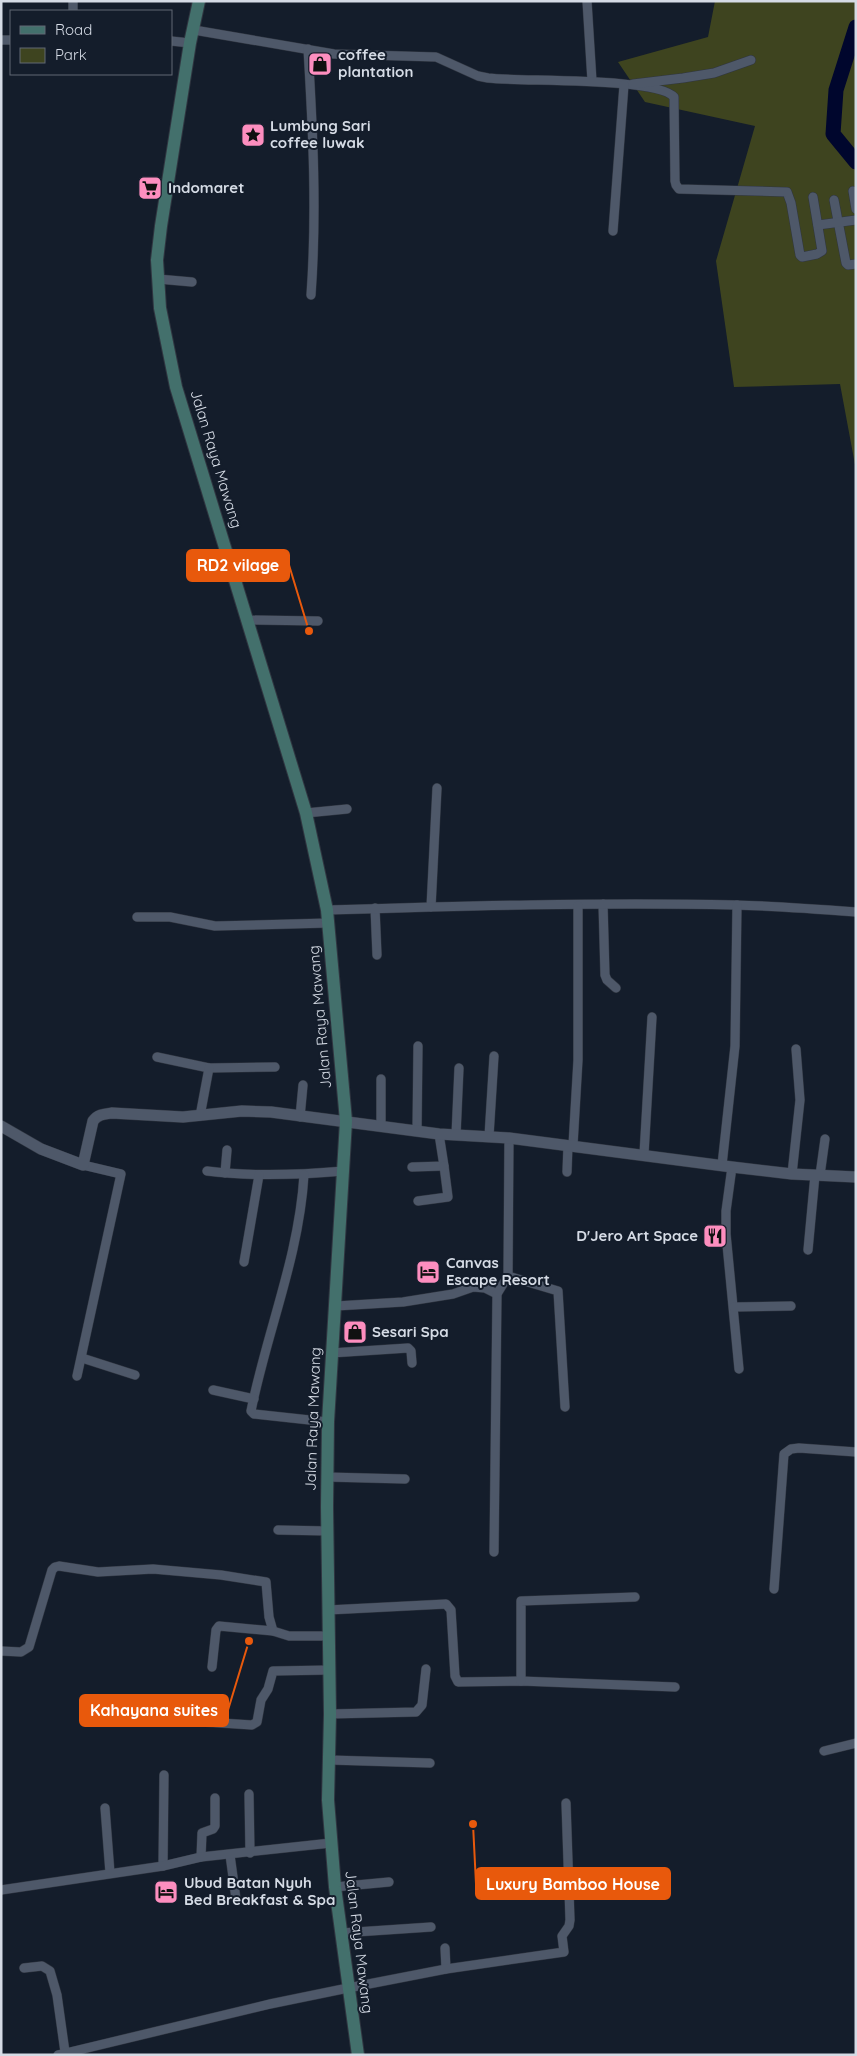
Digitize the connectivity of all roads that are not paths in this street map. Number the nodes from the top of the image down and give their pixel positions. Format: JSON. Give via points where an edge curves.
{"nodes":[{"id":1,"x":199,"y":1,"type":"edge"},
{"id":2,"x":587,"y":1,"type":"edge"},
{"id":3,"x":194,"y":30,"type":"junction"},
{"id":4,"x":172,"y":42,"type":"edge"},
{"id":5,"x":190,"y":43,"type":"junction"},
{"id":6,"x":308,"y":49,"type":"junction"},
{"id":7,"x":750,"y":60,"type":"dead end"},
{"id":8,"x":592,"y":81,"type":"junction"},
{"id":9,"x":627,"y":85,"type":"junction"},
{"id":10,"x":853,"y":192,"type":"dead end"},
{"id":11,"x":813,"y":197,"type":"dead end"},
{"id":12,"x":834,"y":200,"type":"dead end"},
{"id":13,"x":856,"y":209,"type":"edge"},
{"id":14,"x":856,"y":220,"type":"edge"},
{"id":15,"x":837,"y":223,"type":"junction"},
{"id":16,"x":818,"y":225,"type":"junction"},
{"id":17,"x":613,"y":231,"type":"dead end"},
{"id":18,"x":856,"y":264,"type":"edge"},
{"id":19,"x":158,"y":279,"type":"junction"},
{"id":20,"x":192,"y":282,"type":"dead end"},
{"id":21,"x":311,"y":295,"type":"dead end"},
{"id":22,"x":246,"y":620,"type":"junction"},
{"id":23,"x":318,"y":621,"type":"dead end"},
{"id":24,"x":437,"y":788,"type":"dead end"},
{"id":25,"x":347,"y":809,"type":"dead end"},
{"id":26,"x":306,"y":813,"type":"junction"},
{"id":27,"x":603,"y":904,"type":"junction"},
{"id":28,"x":736,"y":905,"type":"junction"},
{"id":29,"x":578,"y":906,"type":"junction"},
{"id":30,"x":431,"y":907,"type":"junction"},
{"id":31,"x":375,"y":908,"type":"junction"},
{"id":32,"x":327,"y":910,"type":"junction"},
{"id":33,"x":856,"y":912,"type":"edge"},
{"id":34,"x":138,"y":917,"type":"dead end"},
{"id":35,"x":328,"y":923,"type":"junction"},
{"id":36,"x":377,"y":955,"type":"dead end"},
{"id":37,"x":616,"y":988,"type":"dead end"},
{"id":38,"x":652,"y":1017,"type":"dead end"},
{"id":39,"x":418,"y":1046,"type":"dead end"},
{"id":40,"x":796,"y":1049,"type":"dead end"},
{"id":41,"x":494,"y":1056,"type":"dead end"},
{"id":42,"x":157,"y":1057,"type":"dead end"},
{"id":43,"x":275,"y":1067,"type":"dead end"},
{"id":44,"x":209,"y":1068,"type":"junction"},
{"id":45,"x":459,"y":1068,"type":"dead end"},
{"id":46,"x":380,"y":1079,"type":"dead end"},
{"id":47,"x":304,"y":1085,"type":"dead end"},
{"id":48,"x":200,"y":1116,"type":"junction"},
{"id":49,"x":300,"y":1117,"type":"junction"},
{"id":50,"x":346,"y":1122,"type":"junction"},
{"id":51,"x":1,"y":1126,"type":"edge"},
{"id":52,"x":380,"y":1126,"type":"junction"},
{"id":53,"x":417,"y":1131,"type":"junction"},
{"id":54,"x":438,"y":1134,"type":"junction"},
{"id":55,"x":456,"y":1136,"type":"junction"},
{"id":56,"x":489,"y":1136,"type":"junction"},
{"id":57,"x":509,"y":1138,"type":"junction"},
{"id":58,"x":825,"y":1139,"type":"dead end"},
{"id":59,"x":570,"y":1145,"type":"junction"},
{"id":60,"x":227,"y":1150,"type":"dead end"},
{"id":61,"x":644,"y":1154,"type":"junction"},
{"id":62,"x":83,"y":1165,"type":"junction"},
{"id":63,"x":444,"y":1166,"type":"junction"},
{"id":64,"x":727,"y":1166,"type":"junction"},
{"id":65,"x":412,"y":1167,"type":"dead end"},
{"id":66,"x":208,"y":1171,"type":"dead end"},
{"id":67,"x":344,"y":1171,"type":"junction"},
{"id":68,"x":567,"y":1172,"type":"dead end"},
{"id":69,"x":225,"y":1173,"type":"junction"},
{"id":70,"x":792,"y":1174,"type":"junction"},
{"id":71,"x":259,"y":1175,"type":"junction"},
{"id":72,"x":304,"y":1175,"type":"junction"},
{"id":73,"x":817,"y":1175,"type":"junction"},
{"id":74,"x":856,"y":1177,"type":"edge"},
{"id":75,"x":418,"y":1201,"type":"dead end"},
{"id":76,"x":808,"y":1250,"type":"dead end"},
{"id":77,"x":244,"y":1262,"type":"dead end"},
{"id":78,"x":508,"y":1276,"type":"junction"},
{"id":79,"x":496,"y":1294,"type":"junction"},
{"id":80,"x":336,"y":1306,"type":"junction"},
{"id":81,"x":791,"y":1306,"type":"dead end"},
{"id":82,"x":734,"y":1307,"type":"junction"},
{"id":83,"x":331,"y":1352,"type":"junction"},
{"id":84,"x":82,"y":1358,"type":"junction"},
{"id":85,"x":412,"y":1363,"type":"dead end"},
{"id":86,"x":740,"y":1369,"type":"dead end"},
{"id":87,"x":135,"y":1375,"type":"dead end"},
{"id":88,"x":77,"y":1376,"type":"dead end"},
{"id":89,"x":213,"y":1390,"type":"dead end"},
{"id":90,"x":254,"y":1399,"type":"junction"},
{"id":91,"x":565,"y":1408,"type":"dead end"},
{"id":92,"x":328,"y":1422,"type":"junction"},
{"id":93,"x":856,"y":1452,"type":"edge"},
{"id":94,"x":327,"y":1477,"type":"junction"},
{"id":95,"x":405,"y":1479,"type":"dead end"},
{"id":96,"x":278,"y":1530,"type":"dead end"},
{"id":97,"x":328,"y":1530,"type":"junction"},
{"id":98,"x":494,"y":1552,"type":"dead end"},
{"id":99,"x":774,"y":1589,"type":"dead end"},
{"id":100,"x":635,"y":1597,"type":"dead end"},
{"id":101,"x":328,"y":1610,"type":"junction"},
{"id":102,"x":273,"y":1631,"type":"junction"},
{"id":103,"x":328,"y":1636,"type":"junction"},
{"id":104,"x":1,"y":1651,"type":"edge"},
{"id":105,"x":212,"y":1667,"type":"dead end"},
{"id":106,"x":426,"y":1669,"type":"dead end"},
{"id":107,"x":329,"y":1670,"type":"junction"},
{"id":108,"x":521,"y":1681,"type":"junction"},
{"id":109,"x":675,"y":1686,"type":"dead end"},
{"id":110,"x":330,"y":1714,"type":"junction"},
{"id":111,"x":176,"y":1720,"type":"dead end"},
{"id":112,"x":856,"y":1743,"type":"edge"},
{"id":113,"x":824,"y":1751,"type":"dead end"},
{"id":114,"x":330,"y":1760,"type":"junction"},
{"id":115,"x":430,"y":1763,"type":"dead end"},
{"id":116,"x":164,"y":1775,"type":"dead end"},
{"id":117,"x":249,"y":1794,"type":"dead end"},
{"id":118,"x":215,"y":1798,"type":"dead end"},
{"id":119,"x":566,"y":1803,"type":"dead end"},
{"id":120,"x":105,"y":1808,"type":"dead end"},
{"id":121,"x":331,"y":1843,"type":"junction"},
{"id":122,"x":250,"y":1853,"type":"junction"},
{"id":123,"x":230,"y":1855,"type":"junction"},
{"id":124,"x":201,"y":1857,"type":"junction"},
{"id":125,"x":162,"y":1866,"type":"junction"},
{"id":126,"x":110,"y":1873,"type":"junction"},
{"id":127,"x":389,"y":1882,"type":"dead end"},
{"id":128,"x":335,"y":1887,"type":"junction"},
{"id":129,"x":1,"y":1890,"type":"edge"},
{"id":130,"x":236,"y":1899,"type":"dead end"},
{"id":131,"x":431,"y":1927,"type":"dead end"},
{"id":132,"x":341,"y":1933,"type":"junction"},
{"id":133,"x":445,"y":1948,"type":"dead end"},
{"id":134,"x":24,"y":1968,"type":"dead end"},
{"id":135,"x":446,"y":1969,"type":"junction"},
{"id":136,"x":348,"y":1988,"type":"junction"},
{"id":137,"x":62,"y":2053,"type":"edge"},
{"id":138,"x":358,"y":2055,"type":"edge"}],
"edges":[{"from":1,"to":3,"type":"main road","name":"Jalan Raya Mawang"},
{"from":2,"to":8,"type":"street"},
{"from":3,"to":5,"type":"main road","name":"Jalan Raya Mawang"},
{"from":3,"to":6,"type":"street"},
{"from":4,"to":5,"type":"street"},
{"from":5,"to":19,"type":"main road","name":"Jalan Raya Mawang","via":[[161,226]]},
{"from":6,"to":8,"type":"street","via":[[353,56],[436,57],[488,78]]},
{"from":6,"to":21,"type":"street","via":[[314,148],[315,235]]},
{"from":7,"to":9,"type":"street","via":[[714,73]]},
{"from":8,"to":9,"type":"street"},
{"from":9,"to":16,"type":"street","via":[[667,92],[674,97],[675,181],[680,189],[787,192],[802,257],[822,251]]},
{"from":9,"to":17,"type":"street"},
{"from":10,"to":13,"type":"street"},
{"from":11,"to":16,"type":"street"},
{"from":12,"to":15,"type":"street"},
{"from":14,"to":15,"type":"street"},
{"from":15,"to":16,"type":"street"},
{"from":15,"to":18,"type":"street","via":[[846,263]]},
{"from":19,"to":20,"type":"street"},
{"from":19,"to":22,"type":"main road","name":"Jalan Raya Mawang","via":[[172,370]]},
{"from":22,"to":23,"type":"street"},
{"from":22,"to":26,"type":"main road","name":"Jalan Raya Mawang"},
{"from":24,"to":30,"type":"street"},
{"from":25,"to":26,"type":"street"},
{"from":26,"to":32,"type":"main road","name":"Jalan Raya Mawang"},
{"from":27,"to":28,"type":"street"},
{"from":27,"to":29,"type":"street"},
{"from":27,"to":37,"type":"street","via":[[605,975]]},
{"from":28,"to":33,"type":"street"},
{"from":28,"to":64,"type":"street","via":[[735,1046]]},
{"from":29,"to":30,"type":"street"},
{"from":29,"to":59,"type":"street","via":[[578,1060]]},
{"from":30,"to":31,"type":"street"},
{"from":31,"to":32,"type":"street"},
{"from":31,"to":36,"type":"street"},
{"from":32,"to":35,"type":"main road","name":"Jalan Raya Mawang"},
{"from":34,"to":35,"type":"street","via":[[170,917],[214,926]]},
{"from":35,"to":50,"type":"main road","name":"Jalan Raya Mawang"},
{"from":38,"to":61,"type":"street"},
{"from":39,"to":53,"type":"street"},
{"from":40,"to":70,"type":"street","via":[[800,1100]]},
{"from":41,"to":56,"type":"street"},
{"from":42,"to":44,"type":"street"},
{"from":43,"to":44,"type":"street"},
{"from":44,"to":48,"type":"street"},
{"from":45,"to":55,"type":"street"},
{"from":46,"to":52,"type":"street"},
{"from":47,"to":49,"type":"street"},
{"from":48,"to":49,"type":"street","via":[[242,1111]]},
{"from":48,"to":62,"type":"street","via":[[101,1114],[93,1121]]},
{"from":49,"to":50,"type":"street"},
{"from":50,"to":52,"type":"street"},
{"from":50,"to":67,"type":"main road","name":"Jalan Raya Mawang"},
{"from":51,"to":62,"type":"street","via":[[41,1149]]},
{"from":52,"to":53,"type":"street"},
{"from":53,"to":54,"type":"street"},
{"from":54,"to":55,"type":"street"},
{"from":54,"to":63,"type":"street"},
{"from":55,"to":56,"type":"street"},
{"from":56,"to":57,"type":"street"},
{"from":57,"to":59,"type":"street"},
{"from":57,"to":78,"type":"street"},
{"from":58,"to":73,"type":"street"},
{"from":59,"to":61,"type":"street"},
{"from":59,"to":68,"type":"street"},
{"from":60,"to":69,"type":"street"},
{"from":61,"to":64,"type":"street"},
{"from":62,"to":84,"type":"street","via":[[121,1174]]},
{"from":63,"to":65,"type":"street"},
{"from":63,"to":75,"type":"street","via":[[448,1197]]},
{"from":64,"to":70,"type":"street"},
{"from":64,"to":82,"type":"street","via":[[726,1234]]},
{"from":66,"to":69,"type":"street"},
{"from":67,"to":72,"type":"street"},
{"from":67,"to":80,"type":"main road","name":"Jalan Raya Mawang"},
{"from":69,"to":71,"type":"street"},
{"from":70,"to":73,"type":"street"},
{"from":71,"to":72,"type":"street"},
{"from":71,"to":77,"type":"street"},
{"from":72,"to":90,"type":"street","via":[[302,1207],[289,1271]]},
{"from":73,"to":74,"type":"street"},
{"from":73,"to":76,"type":"street"},
{"from":78,"to":79,"type":"street"},
{"from":78,"to":91,"type":"street","via":[[558,1291]]},
{"from":79,"to":80,"type":"street","via":[[485,1288],[473,1287],[453,1294],[403,1302]]},
{"from":79,"to":98,"type":"street"},
{"from":80,"to":83,"type":"main road","name":"Jalan Raya Mawang"},
{"from":81,"to":82,"type":"street"},
{"from":82,"to":86,"type":"street"},
{"from":83,"to":85,"type":"street","via":[[408,1348],[412,1352]]},
{"from":83,"to":92,"type":"main road","name":"Jalan Raya Mawang"},
{"from":84,"to":87,"type":"street"},
{"from":84,"to":88,"type":"street"},
{"from":89,"to":90,"type":"street"},
{"from":90,"to":92,"type":"street","via":[[251,1411],[254,1414]]},
{"from":92,"to":94,"type":"main road","name":"Jalan Raya Mawang"},
{"from":93,"to":99,"type":"street","via":[[799,1448],[784,1454]]},
{"from":94,"to":95,"type":"street"},
{"from":94,"to":97,"type":"main road","name":"Jalan Raya Mawang"},
{"from":96,"to":97,"type":"street"},
{"from":97,"to":101,"type":"main road","name":"Jalan Raya Mawang"},
{"from":100,"to":108,"type":"street","via":[[521,1601]]},
{"from":101,"to":103,"type":"main road","name":"Jalan Raya Mawang"},
{"from":101,"to":108,"type":"street","via":[[446,1604],[452,1610],[458,1682]]},
{"from":102,"to":103,"type":"street","via":[[289,1636]]},
{"from":102,"to":104,"type":"street","via":[[266,1582],[153,1569],[106,1572],[59,1566],[52,1570],[29,1647],[21,1652]]},
{"from":102,"to":105,"type":"street","via":[[219,1626]]},
{"from":103,"to":107,"type":"main road","name":"Jalan Raya Mawang"},
{"from":106,"to":110,"type":"street","via":[[422,1705],[416,1712]]},
{"from":107,"to":110,"type":"main road","name":"Jalan Raya Mawang"},
{"from":107,"to":111,"type":"street","via":[[273,1671],[261,1700],[257,1722],[252,1725]]},
{"from":108,"to":109,"type":"street"},
{"from":110,"to":114,"type":"main road","name":"Jalan Raya Mawang"},
{"from":112,"to":113,"type":"street"},
{"from":114,"to":115,"type":"street"},
{"from":114,"to":121,"type":"main road","name":"Jalan Raya Mawang"},
{"from":116,"to":125,"type":"street"},
{"from":117,"to":122,"type":"street"},
{"from":118,"to":124,"type":"street","via":[[215,1826],[202,1834]]},
{"from":119,"to":135,"type":"street","via":[[570,1920],[562,1936],[565,1951]]},
{"from":120,"to":126,"type":"street"},
{"from":121,"to":122,"type":"street"},
{"from":121,"to":128,"type":"main road","name":"Jalan Raya Mawang"},
{"from":122,"to":123,"type":"street"},
{"from":123,"to":124,"type":"street"},
{"from":123,"to":130,"type":"street"},
{"from":124,"to":125,"type":"street"},
{"from":125,"to":126,"type":"street"},
{"from":126,"to":129,"type":"street"},
{"from":127,"to":128,"type":"street"},
{"from":128,"to":132,"type":"main road","name":"Jalan Raya Mawang"},
{"from":131,"to":132,"type":"street"},
{"from":132,"to":136,"type":"main road","name":"Jalan Raya Mawang"},
{"from":133,"to":135,"type":"street"},
{"from":134,"to":137,"type":"street","via":[[42,1966],[50,1971],[57,1995]]},
{"from":135,"to":136,"type":"street"},
{"from":136,"to":137,"type":"street"},
{"from":136,"to":138,"type":"main road","name":"Jalan Raya Mawang"}]}
